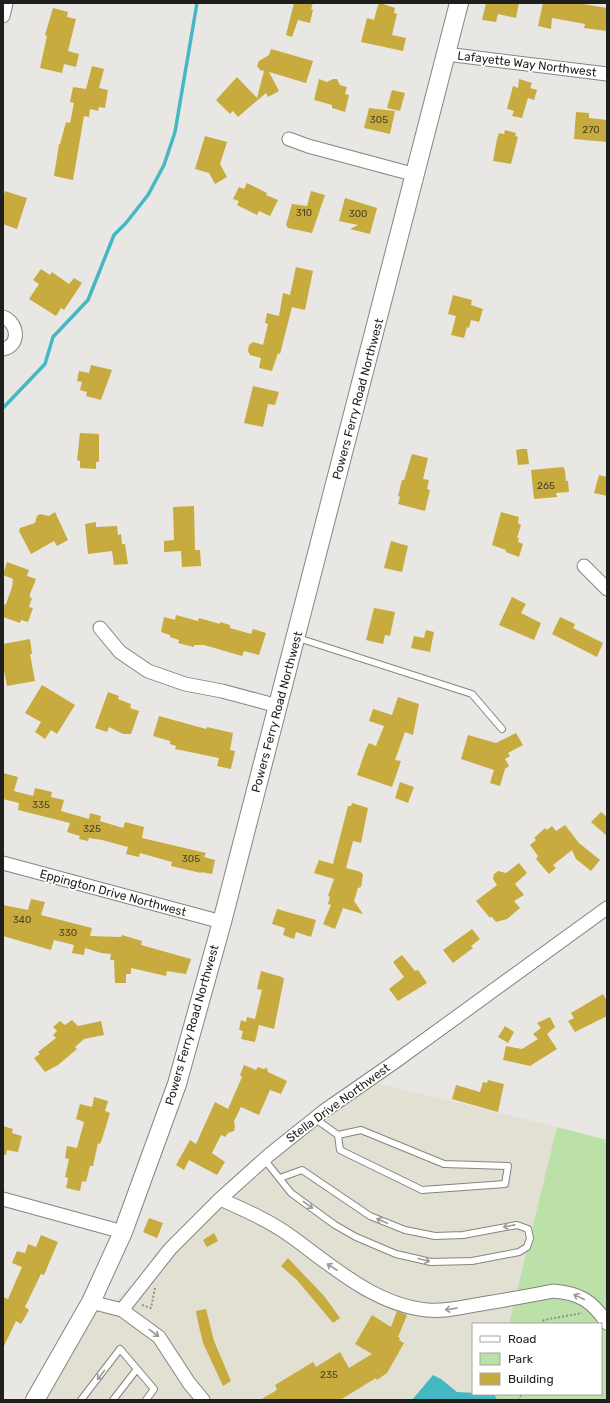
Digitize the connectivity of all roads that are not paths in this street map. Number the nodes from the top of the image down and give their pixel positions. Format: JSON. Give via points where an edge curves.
{"nodes":[{"id":1,"x":6,"y":3,"type":"edge"},
{"id":2,"x":459,"y":3,"type":"edge"},
{"id":3,"x":3,"y":16,"type":"edge"},
{"id":4,"x":446,"y":54,"type":"junction"},
{"id":5,"x":607,"y":74,"type":"edge"},
{"id":6,"x":289,"y":138,"type":"dead end"},
{"id":7,"x":416,"y":175,"type":"junction"},
{"id":8,"x":3,"y":317,"type":"edge"},
{"id":9,"x":3,"y":348,"type":"edge"},
{"id":10,"x":584,"y":566,"type":"dead end"},
{"id":11,"x":607,"y":589,"type":"edge"},
{"id":12,"x":100,"y":628,"type":"dead end"},
{"id":13,"x":296,"y":638,"type":"junction"},
{"id":14,"x":278,"y":706,"type":"junction"},
{"id":15,"x":502,"y":729,"type":"dead end"},
{"id":16,"x":3,"y":863,"type":"edge"},
{"id":17,"x":607,"y":908,"type":"edge"},
{"id":18,"x":222,"y":922,"type":"junction"},
{"id":19,"x":314,"y":1118,"type":"junction"},
{"id":20,"x":338,"y":1135,"type":"junction"},
{"id":21,"x":264,"y":1159,"type":"junction"},
{"id":22,"x":280,"y":1178,"type":"junction"},
{"id":23,"x":220,"y":1198,"type":"junction"},
{"id":24,"x":3,"y":1199,"type":"edge"},
{"id":25,"x":123,"y":1232,"type":"junction"},
{"id":26,"x":91,"y":1302,"type":"junction"},
{"id":27,"x":122,"y":1310,"type":"junction"},
{"id":28,"x":607,"y":1323,"type":"edge"},
{"id":29,"x":137,"y":1369,"type":"junction"},
{"id":30,"x":35,"y":1400,"type":"edge"},
{"id":31,"x":81,"y":1400,"type":"edge"},
{"id":32,"x":113,"y":1400,"type":"edge"},
{"id":33,"x":146,"y":1400,"type":"edge"},
{"id":34,"x":203,"y":1400,"type":"edge"}],
"edges":[{"from":1,"to":3,"type":"street"},
{"from":2,"to":4,"type":"street","name":"Powers Ferry Road Northwest"},
{"from":4,"to":5,"type":"street","name":"Lafayette Way Northwest"},
{"from":4,"to":7,"type":"street","name":"Powers Ferry Road Northwest"},
{"from":6,"to":7,"type":"street","via":[[308,146]]},
{"from":7,"to":13,"type":"street","name":"Powers Ferry Road Northwest"},
{"from":8,"to":9,"type":"street","via":[[11,321],[16,332],[14,343],[9,348]]},
{"from":10,"to":11,"type":"street"},
{"from":12,"to":14,"type":"street","via":[[120,652],[148,671],[185,684]]},
{"from":13,"to":14,"type":"street","name":"Powers Ferry Road Northwest"},
{"from":13,"to":15,"type":"lane","via":[[472,694]]},
{"from":14,"to":18,"type":"street","name":"Powers Ferry Road Northwest"},
{"from":16,"to":18,"type":"street","name":"Eppington Drive Northwest"},
{"from":17,"to":19,"type":"street","name":"Stella Drive Northwest"},
{"from":18,"to":25,"type":"street","name":"Powers Ferry Road Northwest","via":[[177,1084]]},
{"from":19,"to":20,"type":"lane"},
{"from":19,"to":21,"type":"street","name":"Stella Drive Northwest"},
{"from":20,"to":20,"type":"lane","via":[[361,1130],[444,1164],[508,1166],[505,1184],[422,1190],[340,1150]]},
{"from":21,"to":22,"type":"lane"},
{"from":21,"to":23,"type":"street","name":"Stella Drive Northwest"},
{"from":22,"to":22,"type":"lane","one_way":true,"via":[[291,1193],[335,1225],[396,1254],[431,1262],[472,1261],[519,1252],[527,1247],[530,1238],[528,1229],[516,1225],[463,1235],[435,1236],[405,1230],[370,1216],[302,1170]]},
{"from":23,"to":27,"type":"street","name":"Stella Drive Northwest","via":[[170,1249]]},
{"from":28,"to":23,"type":"street","one_way":true,"via":[[596,1308],[567,1292],[553,1291],[447,1310],[406,1306],[356,1282],[271,1223]]},
{"from":24,"to":25,"type":"street"},
{"from":25,"to":26,"type":"street","name":"Powers Ferry Road Northwest"},
{"from":26,"to":27,"type":"street"},
{"from":26,"to":30,"type":"street","name":"Powers Ferry Road Northwest"},
{"from":27,"to":34,"type":"street","one_way":true,"via":[[159,1337]]},
{"from":29,"to":31,"type":"lane","one_way":true,"via":[[120,1349]]},
{"from":29,"to":32,"type":"lane"},
{"from":29,"to":33,"type":"lane","via":[[154,1389]]}]}
